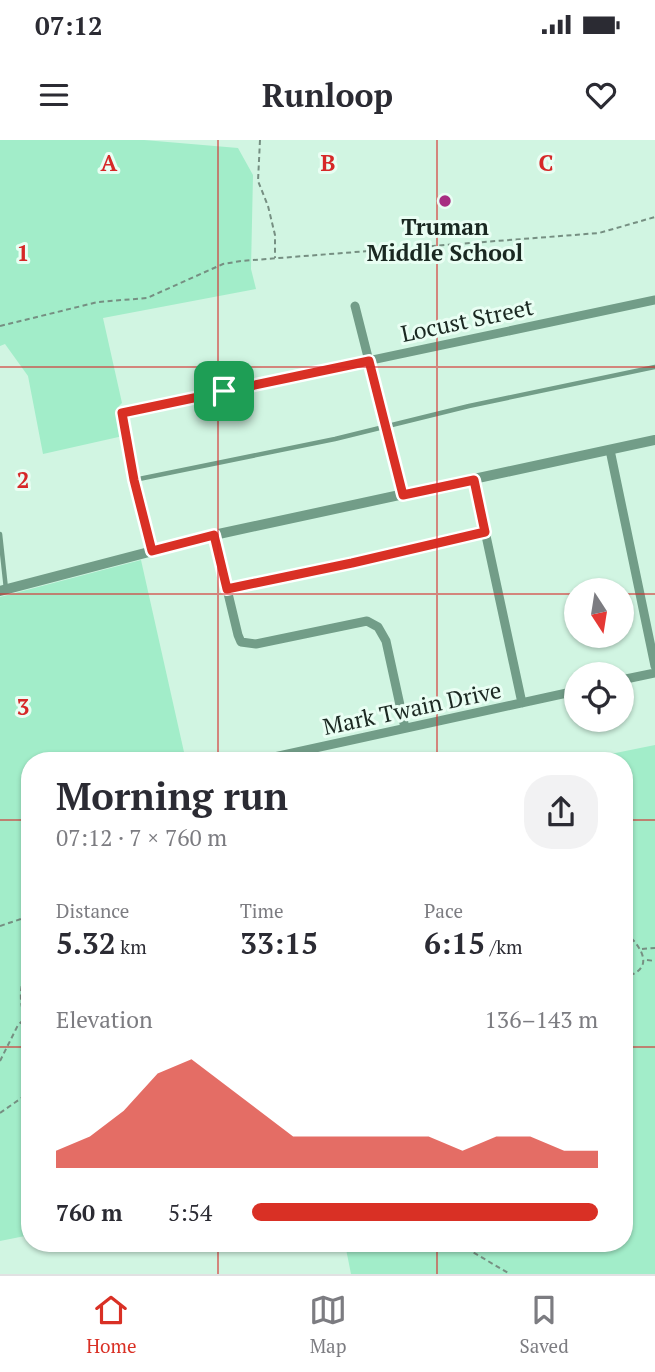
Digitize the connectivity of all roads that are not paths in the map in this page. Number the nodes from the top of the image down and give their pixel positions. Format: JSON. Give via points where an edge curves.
{"nodes":[{"id":1,"x":655,"y":300,"type":"edge"},
{"id":2,"x":355,"y":306,"type":"dead end"},
{"id":3,"x":369,"y":361,"type":"junction"},
{"id":4,"x":655,"y":367,"type":"edge"},
{"id":5,"x":385,"y":427,"type":"junction"},
{"id":6,"x":655,"y":440,"type":"edge"},
{"id":7,"x":610,"y":450,"type":"junction"},
{"id":8,"x":134,"y":480,"type":"junction"},
{"id":9,"x":474,"y":480,"type":"junction"},
{"id":10,"x":403,"y":495,"type":"junction"},
{"id":11,"x":485,"y":532,"type":"junction"},
{"id":12,"x":0,"y":534,"type":"edge"},
{"id":13,"x":214,"y":535,"type":"junction"},
{"id":14,"x":152,"y":551,"type":"junction"},
{"id":15,"x":227,"y":589,"type":"junction"},
{"id":16,"x":3,"y":591,"type":"edge"},
{"id":17,"x":655,"y":666,"type":"edge"},
{"id":18,"x":655,"y":673,"type":"edge"},
{"id":19,"x":634,"y":677,"type":"edge"},
{"id":20,"x":564,"y":694,"type":"edge"},
{"id":21,"x":522,"y":703,"type":"junction"},
{"id":22,"x":405,"y":728,"type":"junction"},
{"id":23,"x":297,"y":752,"type":"edge"}],
"edges":[{"from":1,"to":3,"type":"street","name":"Locust Street"},
{"from":2,"to":3,"type":"street"},
{"from":3,"to":5,"type":"street"},
{"from":3,"to":8,"type":"street","name":"Locust Street","via":[[122,413]]},
{"from":4,"to":5,"type":"lane"},
{"from":5,"to":8,"type":"lane"},
{"from":5,"to":10,"type":"street"},
{"from":6,"to":7,"type":"street"},
{"from":7,"to":9,"type":"street"},
{"from":7,"to":17,"type":"street"},
{"from":8,"to":14,"type":"street"},
{"from":9,"to":10,"type":"street"},
{"from":9,"to":11,"type":"street"},
{"from":10,"to":13,"type":"street"},
{"from":11,"to":15,"type":"lane"},
{"from":11,"to":21,"type":"street"},
{"from":12,"to":16,"type":"lane"},
{"from":13,"to":14,"type":"street"},
{"from":13,"to":15,"type":"street"},
{"from":14,"to":16,"type":"street"},
{"from":15,"to":22,"type":"street","via":[[237,635],[247,644],[367,621],[378,627],[386,641]]},
{"from":18,"to":19,"type":"street"},
{"from":20,"to":21,"type":"street","name":"Mark Twain Drive"},
{"from":21,"to":22,"type":"street","name":"Mark Twain Drive"},
{"from":22,"to":23,"type":"street","name":"Mark Twain Drive"}]}
